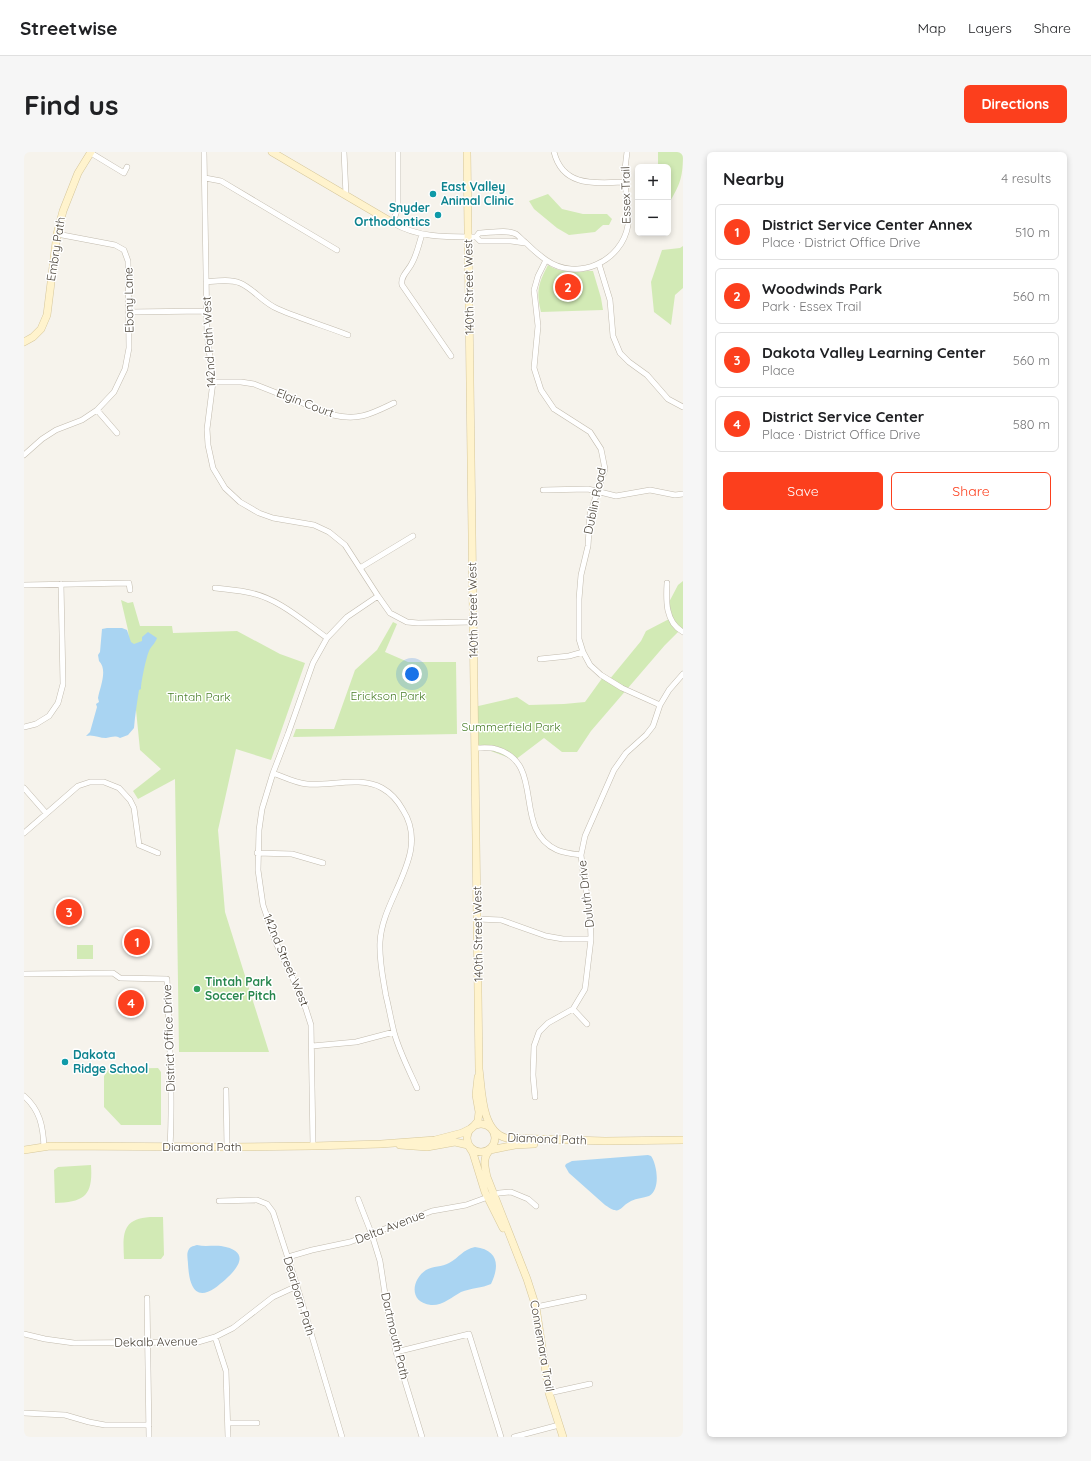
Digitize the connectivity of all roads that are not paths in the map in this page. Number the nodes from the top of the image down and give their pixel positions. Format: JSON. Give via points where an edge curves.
{"nodes":[{"id":1,"x":91,"y":152,"type":"edge"},
{"id":2,"x":204,"y":152,"type":"edge"},
{"id":3,"x":272,"y":152,"type":"edge"},
{"id":4,"x":344,"y":152,"type":"edge"},
{"id":5,"x":398,"y":152,"type":"edge"},
{"id":6,"x":467,"y":152,"type":"edge"},
{"id":7,"x":554,"y":152,"type":"edge"},
{"id":8,"x":627,"y":152,"type":"edge"},
{"id":9,"x":127,"y":167,"type":"dead end"},
{"id":10,"x":204,"y":178,"type":"junction"},
{"id":11,"x":625,"y":182,"type":"junction"},
{"id":12,"x":346,"y":195,"type":"junction"},
{"id":13,"x":393,"y":223,"type":"junction"},
{"id":14,"x":57,"y":234,"type":"junction"},
{"id":15,"x":422,"y":234,"type":"junction"},
{"id":16,"x":468,"y":237,"type":"junction"},
{"id":17,"x":476,"y":237,"type":"junction"},
{"id":18,"x":525,"y":243,"type":"junction"},
{"id":19,"x":337,"y":250,"type":"dead end"},
{"id":20,"x":546,"y":260,"type":"junction"},
{"id":21,"x":598,"y":264,"type":"junction"},
{"id":22,"x":206,"y":282,"type":"junction"},
{"id":23,"x":206,"y":311,"type":"junction"},
{"id":24,"x":129,"y":312,"type":"junction"},
{"id":25,"x":348,"y":335,"type":"dead end"},
{"id":26,"x":24,"y":342,"type":"edge"},
{"id":27,"x":451,"y":356,"type":"dead end"},
{"id":28,"x":213,"y":382,"type":"junction"},
{"id":29,"x":394,"y":403,"type":"dead end"},
{"id":30,"x":683,"y":407,"type":"edge"},
{"id":31,"x":98,"y":410,"type":"junction"},
{"id":32,"x":117,"y":433,"type":"dead end"},
{"id":33,"x":24,"y":456,"type":"edge"},
{"id":34,"x":543,"y":490,"type":"dead end"},
{"id":35,"x":598,"y":492,"type":"junction"},
{"id":36,"x":683,"y":494,"type":"edge"},
{"id":37,"x":413,"y":536,"type":"dead end"},
{"id":38,"x":360,"y":568,"type":"junction"},
{"id":39,"x":667,"y":583,"type":"dead end"},
{"id":40,"x":24,"y":584,"type":"edge"},
{"id":41,"x":61,"y":584,"type":"junction"},
{"id":42,"x":215,"y":588,"type":"dead end"},
{"id":43,"x":130,"y":590,"type":"dead end"},
{"id":44,"x":378,"y":596,"type":"junction"},
{"id":45,"x":473,"y":622,"type":"junction"},
{"id":46,"x":683,"y":632,"type":"edge"},
{"id":47,"x":327,"y":638,"type":"junction"},
{"id":48,"x":583,"y":652,"type":"junction"},
{"id":49,"x":540,"y":659,"type":"dead end"},
{"id":50,"x":683,"y":674,"type":"edge"},
{"id":51,"x":660,"y":705,"type":"junction"},
{"id":52,"x":24,"y":727,"type":"edge"},
{"id":53,"x":475,"y":748,"type":"junction"},
{"id":54,"x":273,"y":773,"type":"junction"},
{"id":55,"x":24,"y":788,"type":"edge"},
{"id":56,"x":46,"y":813,"type":"junction"},
{"id":57,"x":24,"y":833,"type":"edge"},
{"id":58,"x":158,"y":853,"type":"dead end"},
{"id":59,"x":257,"y":853,"type":"junction"},
{"id":60,"x":581,"y":855,"type":"junction"},
{"id":61,"x":323,"y":863,"type":"dead end"},
{"id":62,"x":478,"y":919,"type":"junction"},
{"id":63,"x":591,"y":939,"type":"junction"},
{"id":64,"x":24,"y":974,"type":"edge"},
{"id":65,"x":573,"y":1009,"type":"junction"},
{"id":66,"x":587,"y":1024,"type":"dead end"},
{"id":67,"x":394,"y":1032,"type":"junction"},
{"id":68,"x":312,"y":1046,"type":"junction"},
{"id":69,"x":479,"y":1069,"type":"junction"},
{"id":70,"x":417,"y":1088,"type":"dead end"},
{"id":71,"x":226,"y":1090,"type":"dead end"},
{"id":72,"x":24,"y":1096,"type":"edge"},
{"id":73,"x":535,"y":1097,"type":"dead end"},
{"id":74,"x":472,"y":1128,"type":"junction"},
{"id":75,"x":492,"y":1129,"type":"junction"},
{"id":76,"x":683,"y":1140,"type":"edge"},
{"id":77,"x":605,"y":1141,"type":"junction"},
{"id":78,"x":381,"y":1144,"type":"junction"},
{"id":79,"x":313,"y":1146,"type":"junction"},
{"id":80,"x":44,"y":1147,"type":"junction"},
{"id":81,"x":170,"y":1147,"type":"junction"},
{"id":82,"x":227,"y":1147,"type":"junction"},
{"id":83,"x":471,"y":1148,"type":"junction"},
{"id":84,"x":24,"y":1150,"type":"edge"},
{"id":85,"x":490,"y":1150,"type":"junction"},
{"id":86,"x":491,"y":1195,"type":"junction"},
{"id":87,"x":358,"y":1199,"type":"dead end"},
{"id":88,"x":219,"y":1201,"type":"dead end"},
{"id":89,"x":536,"y":1206,"type":"dead end"},
{"id":90,"x":372,"y":1234,"type":"junction"},
{"id":91,"x":288,"y":1257,"type":"junction"},
{"id":92,"x":297,"y":1286,"type":"junction"},
{"id":93,"x":584,"y":1297,"type":"dead end"},
{"id":94,"x":147,"y":1298,"type":"dead end"},
{"id":95,"x":536,"y":1306,"type":"junction"},
{"id":96,"x":24,"y":1334,"type":"edge"},
{"id":97,"x":215,"y":1337,"type":"junction"},
{"id":98,"x":148,"y":1343,"type":"junction"},
{"id":99,"x":396,"y":1352,"type":"junction"},
{"id":100,"x":590,"y":1384,"type":"dead end"},
{"id":101,"x":550,"y":1394,"type":"junction"},
{"id":102,"x":24,"y":1413,"type":"edge"},
{"id":103,"x":228,"y":1423,"type":"junction"},
{"id":104,"x":257,"y":1423,"type":"dead end"},
{"id":105,"x":149,"y":1425,"type":"junction"},
{"id":106,"x":559,"y":1425,"type":"junction"},
{"id":107,"x":149,"y":1437,"type":"edge"},
{"id":108,"x":228,"y":1437,"type":"edge"},
{"id":109,"x":342,"y":1437,"type":"edge"},
{"id":110,"x":422,"y":1437,"type":"edge"},
{"id":111,"x":501,"y":1437,"type":"edge"},
{"id":112,"x":514,"y":1437,"type":"edge"},
{"id":113,"x":563,"y":1437,"type":"edge"}],
"edges":[{"from":1,"to":9,"type":"street","name":"Embry Path","via":[[124,173]]},
{"from":1,"to":14,"type":"street","name":"Embry Path","via":[[69,192]]},
{"from":2,"to":10,"type":"street","name":"142nd Path West"},
{"from":3,"to":12,"type":"street"},
{"from":4,"to":12,"type":"street"},
{"from":5,"to":13,"type":"street","via":[[398,207]]},
{"from":6,"to":16,"type":"street","name":"140th Street West"},
{"from":7,"to":11,"type":"street","via":[[560,167],[571,178],[594,183]]},
{"from":8,"to":11,"type":"street","name":"Essex Trail"},
{"from":10,"to":19,"type":"street","via":[[221,181]]},
{"from":10,"to":22,"type":"street","name":"142nd Path West"},
{"from":11,"to":21,"type":"street","name":"Essex Trail","via":[[629,215],[626,232],[616,251]]},
{"from":12,"to":13,"type":"street"},
{"from":13,"to":15,"type":"street","name":"Essex Trail"},
{"from":14,"to":24,"type":"street","name":"Ebony Lane","via":[[115,245],[124,250],[128,261]]},
{"from":14,"to":26,"type":"street","name":"Embry Path","via":[[47,315],[41,329]]},
{"from":15,"to":16,"type":"street","name":"Essex Trail"},
{"from":15,"to":27,"type":"street","via":[[413,262],[401,282]]},
{"from":16,"to":17,"type":"street","name":"Essex Trail"},
{"from":16,"to":45,"type":"street","name":"140th Street West"},
{"from":17,"to":18,"type":"street","name":"Essex Trail","via":[[480,241]]},
{"from":17,"to":18,"type":"street","name":"Essex Trail","via":[[479,233],[514,233]]},
{"from":18,"to":20,"type":"street","name":"Essex Trail"},
{"from":20,"to":21,"type":"street","name":"Essex Trail","via":[[569,269],[584,269]]},
{"from":20,"to":35,"type":"street","name":"Dublin Road","via":[[534,290],[538,326],[534,368],[540,390],[554,409],[590,432],[601,449],[605,469]]},
{"from":21,"to":30,"type":"street","via":[[610,300],[612,336],[617,348],[629,362],[647,375],[668,399]]},
{"from":22,"to":23,"type":"street","name":"142nd Path West"},
{"from":22,"to":25,"type":"street","via":[[239,283],[277,309]]},
{"from":23,"to":24,"type":"street"},
{"from":23,"to":28,"type":"street","name":"142nd Path West"},
{"from":24,"to":31,"type":"street","name":"Ebony Lane","via":[[129,348],[125,369],[114,392]]},
{"from":28,"to":29,"type":"street","name":"Elgin Court","via":[[254,384],[346,418],[367,416]]},
{"from":28,"to":38,"type":"street","name":"142nd Path West","via":[[207,429],[208,445],[213,468],[225,488],[240,502],[259,513],[314,525],[329,532],[345,545]]},
{"from":31,"to":32,"type":"street"},
{"from":31,"to":33,"type":"street","name":"Ebony Lane","via":[[82,420],[56,430]]},
{"from":34,"to":35,"type":"street","via":[[588,489]]},
{"from":35,"to":36,"type":"street","via":[[616,496],[650,490]]},
{"from":35,"to":48,"type":"street","name":"Dublin Road","via":[[590,514],[588,546],[579,587],[579,639]]},
{"from":37,"to":38,"type":"street"},
{"from":38,"to":44,"type":"street","name":"142nd Path West"},
{"from":39,"to":46,"type":"street","via":[[668,613],[672,622]]},
{"from":40,"to":41,"type":"street"},
{"from":41,"to":43,"type":"street","via":[[129,584]]},
{"from":41,"to":52,"type":"street","via":[[63,684],[58,703],[49,716],[36,724]]},
{"from":42,"to":47,"type":"street","via":[[247,592],[270,599]]},
{"from":44,"to":45,"type":"street","name":"142nd Path West","via":[[390,613],[407,622]]},
{"from":44,"to":47,"type":"street","name":"142nd Street West","via":[[347,617]]},
{"from":45,"to":53,"type":"street","name":"140th Street West"},
{"from":47,"to":54,"type":"street","name":"142nd Street West","via":[[313,663]]},
{"from":48,"to":49,"type":"street"},
{"from":48,"to":51,"type":"street","name":"Dublin Road","via":[[590,665],[601,675],[622,688]]},
{"from":50,"to":51,"type":"street","name":"Duluth Drive"},
{"from":51,"to":60,"type":"street","name":"Duluth Drive","via":[[653,726],[626,753],[614,770],[585,836]]},
{"from":53,"to":60,"type":"street","via":[[495,749],[512,757],[523,773],[536,831],[549,846],[558,851]]},
{"from":53,"to":62,"type":"street","name":"140th Street West"},
{"from":54,"to":59,"type":"street","name":"142nd Street West","via":[[262,809]]},
{"from":54,"to":67,"type":"street","via":[[307,784],[363,782],[380,787],[393,797],[407,816],[413,839],[410,858],[386,914],[380,940],[380,967]]},
{"from":55,"to":56,"type":"street"},
{"from":56,"to":57,"type":"street"},
{"from":56,"to":58,"type":"street","via":[[78,786],[90,782],[104,782],[119,788],[134,808],[139,845]]},
{"from":59,"to":61,"type":"street","via":[[292,854]]},
{"from":59,"to":68,"type":"street","name":"142nd Street West","via":[[265,912],[307,1011]]},
{"from":60,"to":63,"type":"street","name":"Duluth Drive","via":[[590,913]]},
{"from":62,"to":63,"type":"street","via":[[501,920],[546,936]]},
{"from":62,"to":69,"type":"street","name":"140th Street West"},
{"from":63,"to":65,"type":"street","name":"Duluth Drive","via":[[585,989]]},
{"from":64,"to":81,"type":"street","name":"District Office Drive","via":[[113,973],[120,978],[167,979]]},
{"from":65,"to":66,"type":"street"},
{"from":65,"to":73,"type":"street","name":"Duluth Drive","via":[[548,1023],[539,1032],[534,1046]]},
{"from":67,"to":68,"type":"street","via":[[356,1042]]},
{"from":67,"to":70,"type":"street"},
{"from":68,"to":79,"type":"street","name":"142nd Street West"},
{"from":69,"to":74,"type":"street","name":"140th Street West","via":[[476,1095],[479,1116]]},
{"from":69,"to":75,"type":"street","name":"140th Street West","via":[[483,1103]]},
{"from":71,"to":82,"type":"street"},
{"from":72,"to":80,"type":"street","via":[[39,1114]]},
{"from":74,"to":75,"type":"street","name":"Diamond Path","via":[[487,1125]]},
{"from":74,"to":78,"type":"street","name":"Diamond Path","via":[[454,1136],[435,1140]]},
{"from":74,"to":83,"type":"street","via":[[467,1138]]},
{"from":75,"to":77,"type":"street","name":"Diamond Path","via":[[501,1137],[512,1139]]},
{"from":75,"to":85,"type":"street","name":"Diamond Path","via":[[495,1139]]},
{"from":76,"to":77,"type":"street","name":"Diamond Path"},
{"from":77,"to":85,"type":"street","name":"Diamond Path","via":[[515,1145]]},
{"from":78,"to":79,"type":"street","name":"Diamond Path"},
{"from":78,"to":83,"type":"street","name":"Diamond Path","via":[[427,1147],[455,1142]]},
{"from":79,"to":82,"type":"street","name":"Diamond Path"},
{"from":80,"to":81,"type":"street","name":"Diamond Path"},
{"from":80,"to":84,"type":"street","name":"Diamond Path"},
{"from":81,"to":82,"type":"street","name":"Diamond Path"},
{"from":83,"to":85,"type":"street","name":"Diamond Path","via":[[481,1152]]},
{"from":83,"to":86,"type":"street","name":"Connemara Trail"},
{"from":85,"to":86,"type":"street","name":"Connemara Trail","via":[[484,1164]]},
{"from":86,"to":89,"type":"street","name":"Delta Avenue","via":[[511,1192],[528,1199]]},
{"from":86,"to":90,"type":"street","name":"Delta Avenue","via":[[466,1205],[432,1211]]},
{"from":86,"to":95,"type":"street","name":"Connemara Trail"},
{"from":87,"to":90,"type":"street","name":"Dartmouth Path"},
{"from":88,"to":91,"type":"street","name":"Dearborn Path","via":[[257,1200],[268,1204]]},
{"from":90,"to":91,"type":"street","name":"Delta Avenue"},
{"from":90,"to":99,"type":"street","name":"Dartmouth Path","via":[[380,1261]]},
{"from":91,"to":92,"type":"street","name":"Dearborn Path"},
{"from":92,"to":97,"type":"street","name":"Dekalb Avenue","via":[[273,1297],[233,1328]]},
{"from":92,"to":109,"type":"street","name":"Dearborn Path"},
{"from":93,"to":95,"type":"street"},
{"from":94,"to":98,"type":"street"},
{"from":95,"to":101,"type":"street","name":"Connemara Trail"},
{"from":96,"to":98,"type":"street","name":"Dekalb Avenue","via":[[69,1343]]},
{"from":97,"to":98,"type":"street","name":"Dekalb Avenue","via":[[198,1342]]},
{"from":97,"to":103,"type":"street","via":[[226,1371]]},
{"from":98,"to":105,"type":"street"},
{"from":99,"to":110,"type":"street","name":"Dartmouth Path"},
{"from":99,"to":111,"type":"street","via":[[469,1334]]},
{"from":100,"to":101,"type":"street"},
{"from":101,"to":106,"type":"street","name":"Connemara Trail"},
{"from":102,"to":105,"type":"street","via":[[65,1415],[105,1425]]},
{"from":103,"to":104,"type":"street"},
{"from":103,"to":108,"type":"street"},
{"from":105,"to":107,"type":"street"},
{"from":106,"to":112,"type":"street"},
{"from":106,"to":113,"type":"street","name":"Connemara Trail"}]}
